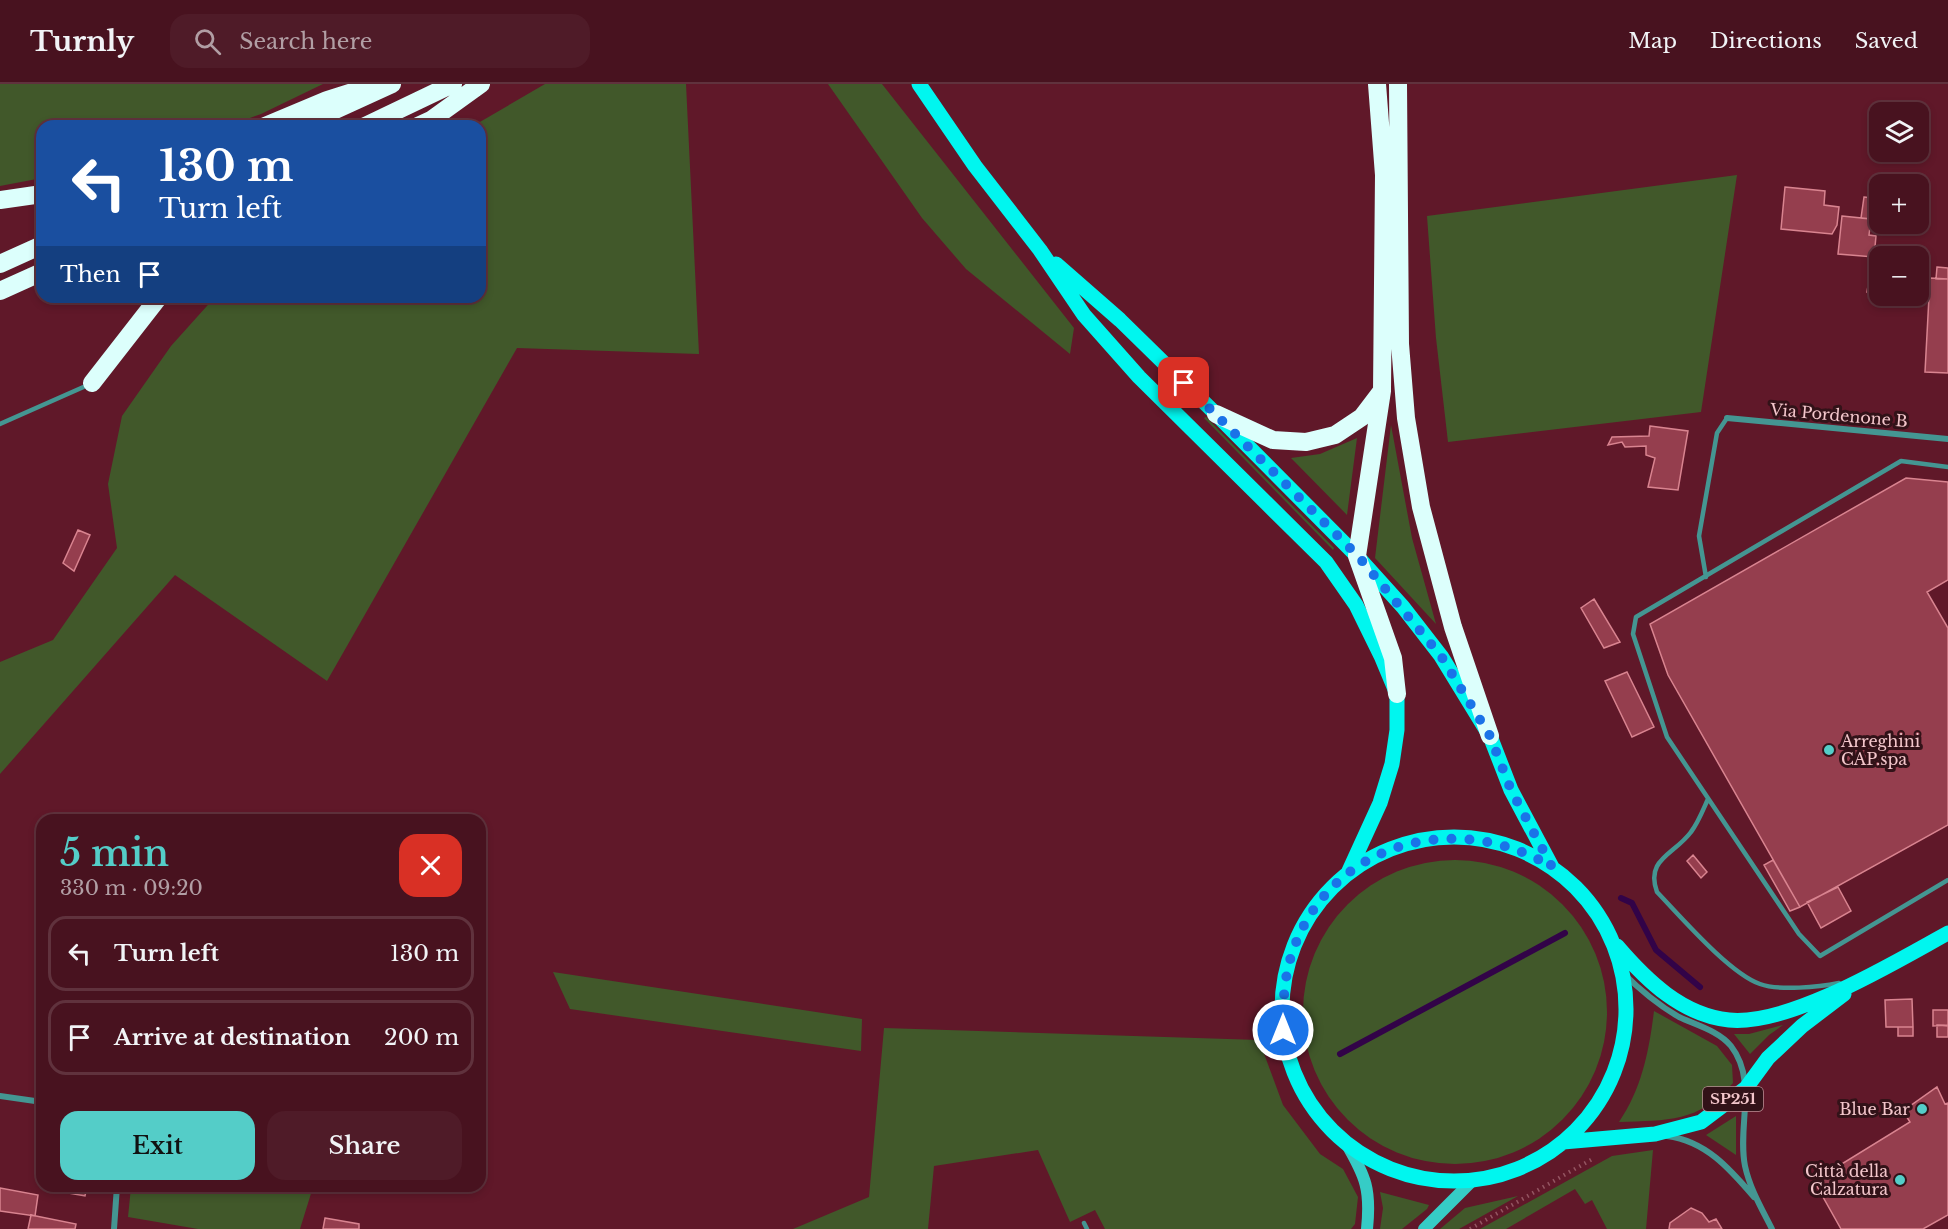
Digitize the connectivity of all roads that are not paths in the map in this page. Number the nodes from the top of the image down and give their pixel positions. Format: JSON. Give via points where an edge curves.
{"nodes":[{"id":1,"x":378,"y":84,"type":"edge"},
{"id":2,"x":392,"y":84,"type":"edge"},
{"id":3,"x":453,"y":84,"type":"edge"},
{"id":4,"x":481,"y":84,"type":"edge"},
{"id":5,"x":919,"y":84,"type":"edge"},
{"id":6,"x":1377,"y":84,"type":"edge"},
{"id":7,"x":1398,"y":84,"type":"edge"},
{"id":8,"x":279,"y":120,"type":"edge"},
{"id":9,"x":313,"y":120,"type":"edge"},
{"id":10,"x":378,"y":120,"type":"edge"},
{"id":11,"x":431,"y":120,"type":"edge"},
{"id":12,"x":36,"y":195,"type":"edge"},
{"id":13,"x":0,"y":200,"type":"edge"},
{"id":14,"x":36,"y":248,"type":"edge"},
{"id":15,"x":1040,"y":250,"type":"junction"},
{"id":16,"x":0,"y":264,"type":"edge"},
{"id":17,"x":36,"y":275,"type":"edge"},
{"id":18,"x":0,"y":291,"type":"edge"},
{"id":19,"x":154,"y":303,"type":"edge"},
{"id":20,"x":92,"y":383,"type":"joint"},
{"id":21,"x":1382,"y":391,"type":"junction"},
{"id":22,"x":1216,"y":414,"type":"junction"},
{"id":23,"x":1727,"y":418,"type":"joint"},
{"id":24,"x":0,"y":424,"type":"edge"},
{"id":25,"x":1948,"y":439,"type":"edge"},
{"id":26,"x":1948,"y":467,"type":"edge"},
{"id":27,"x":1358,"y":556,"type":"junction"},
{"id":28,"x":1706,"y":577,"type":"junction"},
{"id":29,"x":1397,"y":694,"type":"junction"},
{"id":30,"x":1490,"y":736,"type":"junction"},
{"id":31,"x":1708,"y":799,"type":"junction"},
{"id":32,"x":1552,"y":867,"type":"junction"},
{"id":33,"x":1347,"y":874,"type":"junction"},
{"id":34,"x":1948,"y":880,"type":"edge"},
{"id":35,"x":1948,"y":933,"type":"edge"},
{"id":36,"x":1611,"y":940,"type":"junction"},
{"id":37,"x":1622,"y":972,"type":"junction"},
{"id":38,"x":1865,"y":978,"type":"junction"},
{"id":39,"x":1746,"y":1088,"type":"junction"},
{"id":40,"x":0,"y":1096,"type":"edge"},
{"id":41,"x":36,"y":1101,"type":"edge"},
{"id":42,"x":1655,"y":1134,"type":"junction"},
{"id":43,"x":1563,"y":1142,"type":"junction"},
{"id":44,"x":1346,"y":1143,"type":"junction"},
{"id":45,"x":1472,"y":1181,"type":"junction"},
{"id":46,"x":117,"y":1192,"type":"edge"},
{"id":47,"x":1757,"y":1200,"type":"junction"},
{"id":48,"x":114,"y":1229,"type":"edge"},
{"id":49,"x":1367,"y":1229,"type":"edge"},
{"id":50,"x":1424,"y":1229,"type":"edge"},
{"id":51,"x":1772,"y":1229,"type":"edge"}],
"edges":[{"from":1,"to":8,"type":"highway"},
{"from":2,"to":9,"type":"highway"},
{"from":3,"to":10,"type":"highway"},
{"from":4,"to":11,"type":"highway"},
{"from":5,"to":15,"type":"main road","via":[[975,166]]},
{"from":6,"to":21,"type":"highway","via":[[1384,175]]},
{"from":7,"to":30,"type":"highway","via":[[1400,344],[1406,418],[1421,507],[1453,627]]},
{"from":12,"to":13,"type":"highway"},
{"from":14,"to":16,"type":"highway"},
{"from":15,"to":22,"type":"main road","via":[[1120,320]]},
{"from":15,"to":29,"type":"main road","via":[[1084,315],[1139,377],[1326,562],[1356,605]]},
{"from":17,"to":18,"type":"highway"},
{"from":19,"to":20,"type":"highway"},
{"from":20,"to":24,"type":"lane"},
{"from":21,"to":22,"type":"highway","via":[[1362,417],[1335,435],[1306,442],[1273,440]]},
{"from":21,"to":27,"type":"highway"},
{"from":22,"to":27,"type":"main road"},
{"from":23,"to":25,"type":"street","name":"Via Pordenone B"},
{"from":23,"to":28,"type":"lane","via":[[1718,433],[1699,536]]},
{"from":26,"to":28,"type":"lane","via":[[1901,461]]},
{"from":27,"to":29,"type":"highway","via":[[1393,658]]},
{"from":27,"to":30,"type":"main road","via":[[1441,656]]},
{"from":28,"to":31,"type":"lane","via":[[1636,617],[1633,634],[1667,737]]},
{"from":29,"to":33,"type":"main road","via":[[1392,764],[1380,803]]},
{"from":30,"to":32,"type":"main road","via":[[1511,790]]},
{"from":31,"to":34,"type":"lane","via":[[1800,934],[1820,956]]},
{"from":31,"to":38,"type":"lane","via":[[1692,831],[1655,869],[1652,878],[1657,892],[1739,972],[1760,984],[1824,987]]},
{"from":32,"to":33,"type":"main road","number":"SP251","via":[[1505,844],[1439,837],[1375,856]]},
{"from":32,"to":36,"type":"main road","number":"SP251","via":[[1587,899]]},
{"from":33,"to":44,"type":"main road","number":"SP251","via":[[1317,906],[1295,944],[1284,986],[1283,1030],[1294,1073],[1316,1112]]},
{"from":35,"to":38,"type":"main road","number":"SP251"},
{"from":36,"to":37,"type":"main road","number":"SP251"},
{"from":36,"to":38,"type":"main road","number":"SP251","via":[[1666,994],[1693,1010],[1730,1020],[1762,1018]]},
{"from":37,"to":39,"type":"street","via":[[1666,1008],[1730,1044]]},
{"from":37,"to":43,"type":"main road","number":"SP251","via":[[1626,1019],[1617,1065],[1595,1107]]},
{"from":38,"to":39,"type":"main road","number":"SP251","via":[[1802,1026],[1768,1058]]},
{"from":39,"to":42,"type":"main road","number":"SP251","via":[[1701,1122]]},
{"from":39,"to":47,"type":"street","via":[[1745,1166]]},
{"from":40,"to":41,"type":"street"},
{"from":42,"to":43,"type":"main road","number":"SP251"},
{"from":42,"to":47,"type":"street","via":[[1681,1138],[1712,1152]]},
{"from":43,"to":45,"type":"main road","number":"SP251","via":[[1521,1168]]},
{"from":44,"to":45,"type":"main road","number":"SP251","via":[[1374,1162],[1405,1174],[1438,1181]]},
{"from":44,"to":49,"type":"main road","number":"SP251","via":[[1367,1183]]},
{"from":45,"to":50,"type":"main road"},
{"from":46,"to":48,"type":"street"},
{"from":47,"to":51,"type":"street"}]}
